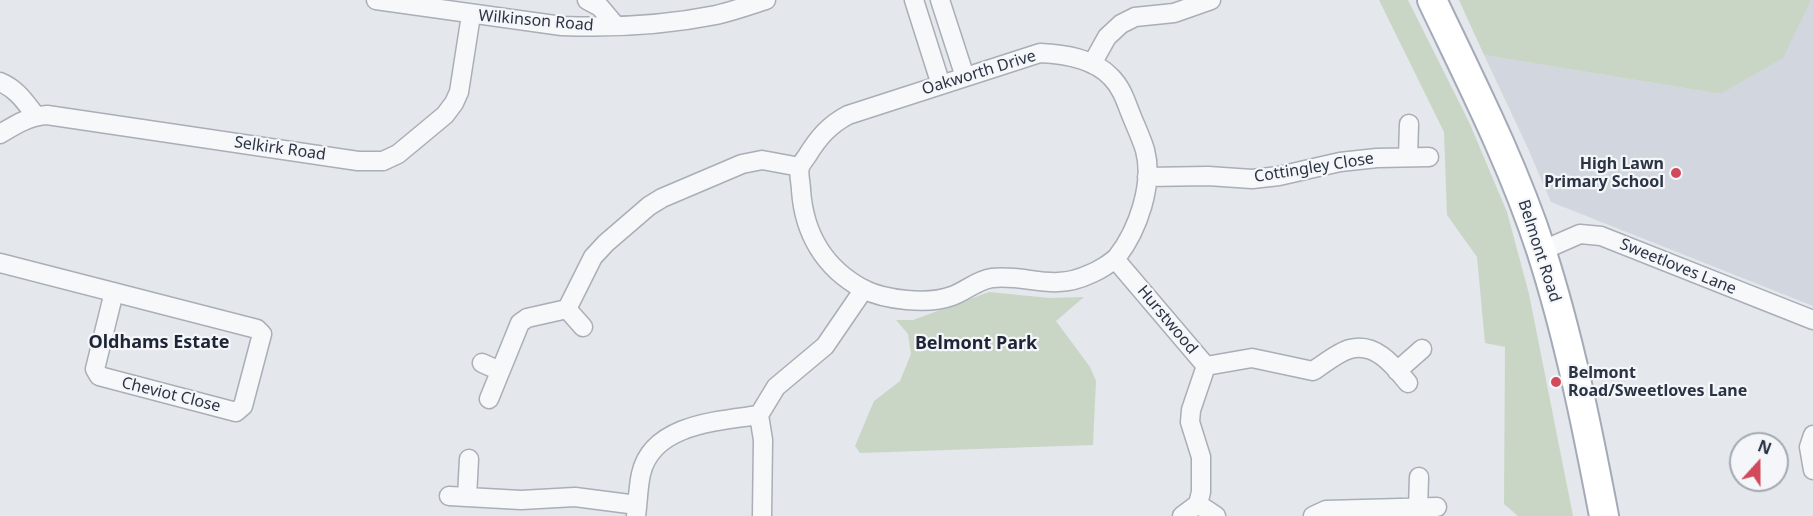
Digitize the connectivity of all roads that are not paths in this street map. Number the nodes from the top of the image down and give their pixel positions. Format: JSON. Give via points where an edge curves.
{"nodes":[{"id":1,"x":376,"y":0,"type":"edge"},
{"id":2,"x":586,"y":0,"type":"edge"},
{"id":3,"x":766,"y":0,"type":"edge"},
{"id":4,"x":914,"y":0,"type":"edge"},
{"id":5,"x":940,"y":0,"type":"edge"},
{"id":6,"x":1211,"y":0,"type":"edge"},
{"id":7,"x":1432,"y":0,"type":"edge"},
{"id":8,"x":471,"y":15,"type":"junction"},
{"id":9,"x":616,"y":26,"type":"junction"},
{"id":10,"x":1092,"y":64,"type":"junction"},
{"id":11,"x":965,"y":77,"type":"junction"},
{"id":12,"x":0,"y":82,"type":"edge"},
{"id":13,"x":941,"y":85,"type":"junction"},
{"id":14,"x":36,"y":116,"type":"junction"},
{"id":15,"x":1410,"y":124,"type":"dead end"},
{"id":16,"x":0,"y":134,"type":"edge"},
{"id":17,"x":1408,"y":158,"type":"junction"},
{"id":18,"x":1429,"y":158,"type":"dead end"},
{"id":19,"x":800,"y":167,"type":"junction"},
{"id":20,"x":1147,"y":177,"type":"junction"},
{"id":21,"x":1541,"y":251,"type":"junction"},
{"id":22,"x":1115,"y":259,"type":"junction"},
{"id":23,"x":0,"y":263,"type":"edge"},
{"id":24,"x":864,"y":289,"type":"junction"},
{"id":25,"x":114,"y":292,"type":"junction"},
{"id":26,"x":567,"y":309,"type":"junction"},
{"id":27,"x":1813,"y":320,"type":"edge"},
{"id":28,"x":583,"y":327,"type":"dead end"},
{"id":29,"x":1422,"y":349,"type":"dead end"},
{"id":30,"x":482,"y":363,"type":"dead end"},
{"id":31,"x":1206,"y":366,"type":"junction"},
{"id":32,"x":500,"y":370,"type":"junction"},
{"id":33,"x":489,"y":399,"type":"dead end"},
{"id":34,"x":759,"y":415,"type":"junction"},
{"id":35,"x":1813,"y":435,"type":"edge"},
{"id":36,"x":469,"y":459,"type":"dead end"},
{"id":37,"x":1813,"y":470,"type":"edge"},
{"id":38,"x":1419,"y":477,"type":"dead end"},
{"id":39,"x":449,"y":496,"type":"dead end"},
{"id":40,"x":467,"y":497,"type":"junction"},
{"id":41,"x":1198,"y":504,"type":"junction"},
{"id":42,"x":1437,"y":507,"type":"dead end"},
{"id":43,"x":1418,"y":508,"type":"junction"},
{"id":44,"x":637,"y":511,"type":"edge"},
{"id":45,"x":762,"y":516,"type":"edge"},
{"id":46,"x":1182,"y":516,"type":"edge"},
{"id":47,"x":1216,"y":516,"type":"edge"},
{"id":48,"x":1313,"y":516,"type":"edge"},
{"id":49,"x":1605,"y":516,"type":"edge"}],
"edges":[{"from":1,"to":8,"type":"street","name":"Wilkinson Road"},
{"from":2,"to":9,"type":"street","via":[[600,7]]},
{"from":3,"to":9,"type":"street","name":"Wilkinson Road","via":[[718,14]]},
{"from":4,"to":13,"type":"street"},
{"from":5,"to":11,"type":"street"},
{"from":6,"to":10,"type":"street","via":[[1174,13],[1136,17],[1121,24],[1107,37]]},
{"from":7,"to":21,"type":"main road","name":"Belmont Road","via":[[1496,136]]},
{"from":8,"to":9,"type":"street","name":"Wilkinson Road","via":[[562,26]]},
{"from":8,"to":14,"type":"street","name":"Selkirk Road","via":[[454,104],[398,154],[383,161]]},
{"from":10,"to":11,"type":"street","name":"Oakworth Drive","via":[[1060,54],[1040,53]]},
{"from":10,"to":20,"type":"street","name":"Oakworth Drive","via":[[1110,75],[1121,90],[1145,152]]},
{"from":11,"to":13,"type":"street","name":"Oakworth Drive"},
{"from":12,"to":14,"type":"street","via":[[20,95]]},
{"from":13,"to":19,"type":"street","name":"Oakworth Drive","via":[[832,123]]},
{"from":14,"to":16,"type":"street","name":"Selkirk Road"},
{"from":15,"to":17,"type":"street"},
{"from":17,"to":18,"type":"street","name":"Cottingley Close"},
{"from":17,"to":20,"type":"street","name":"Cottingley Close","via":[[1340,162],[1251,179]]},
{"from":19,"to":24,"type":"street","name":"Oakworth Drive","via":[[803,211],[810,235],[840,272]]},
{"from":19,"to":26,"type":"street","via":[[762,160],[742,164],[662,198],[593,257]]},
{"from":20,"to":22,"type":"street","name":"Oakworth Drive","via":[[1142,207]]},
{"from":21,"to":27,"type":"street","name":"Sweetloves Lane","via":[[1580,234],[1601,236]]},
{"from":21,"to":49,"type":"main road","name":"Belmont Road","via":[[1579,386]]},
{"from":22,"to":24,"type":"street","name":"Oakworth Drive","via":[[1091,274],[1067,282],[990,278],[950,297],[928,300],[894,298]]},
{"from":22,"to":31,"type":"street","name":"Hurstwood"},
{"from":23,"to":25,"type":"street","name":"Cheviot Close"},
{"from":24,"to":34,"type":"street","via":[[825,346],[776,387]]},
{"from":25,"to":25,"type":"street","name":"Cheviot Close","via":[[257,329],[262,334],[243,406],[236,412],[99,376],[95,369]]},
{"from":26,"to":28,"type":"street"},
{"from":26,"to":32,"type":"street","via":[[520,323]]},
{"from":29,"to":31,"type":"street","via":[[1403,377],[1390,362],[1364,348],[1349,349],[1313,370],[1252,358]]},
{"from":30,"to":32,"type":"street"},
{"from":31,"to":41,"type":"street","name":"Hurstwood","via":[[1190,422],[1201,457]]},
{"from":32,"to":33,"type":"street"},
{"from":34,"to":44,"type":"street","via":[[702,423],[659,444],[648,456],[641,473]]},
{"from":34,"to":45,"type":"street","via":[[763,440]]},
{"from":35,"to":37,"type":"street","via":[[1809,447]]},
{"from":36,"to":40,"type":"street"},
{"from":38,"to":43,"type":"street"},
{"from":39,"to":40,"type":"street"},
{"from":40,"to":44,"type":"street","via":[[575,497]]},
{"from":41,"to":46,"type":"street"},
{"from":41,"to":47,"type":"street"},
{"from":42,"to":43,"type":"street"},
{"from":43,"to":48,"type":"street","via":[[1326,510]]}]}
